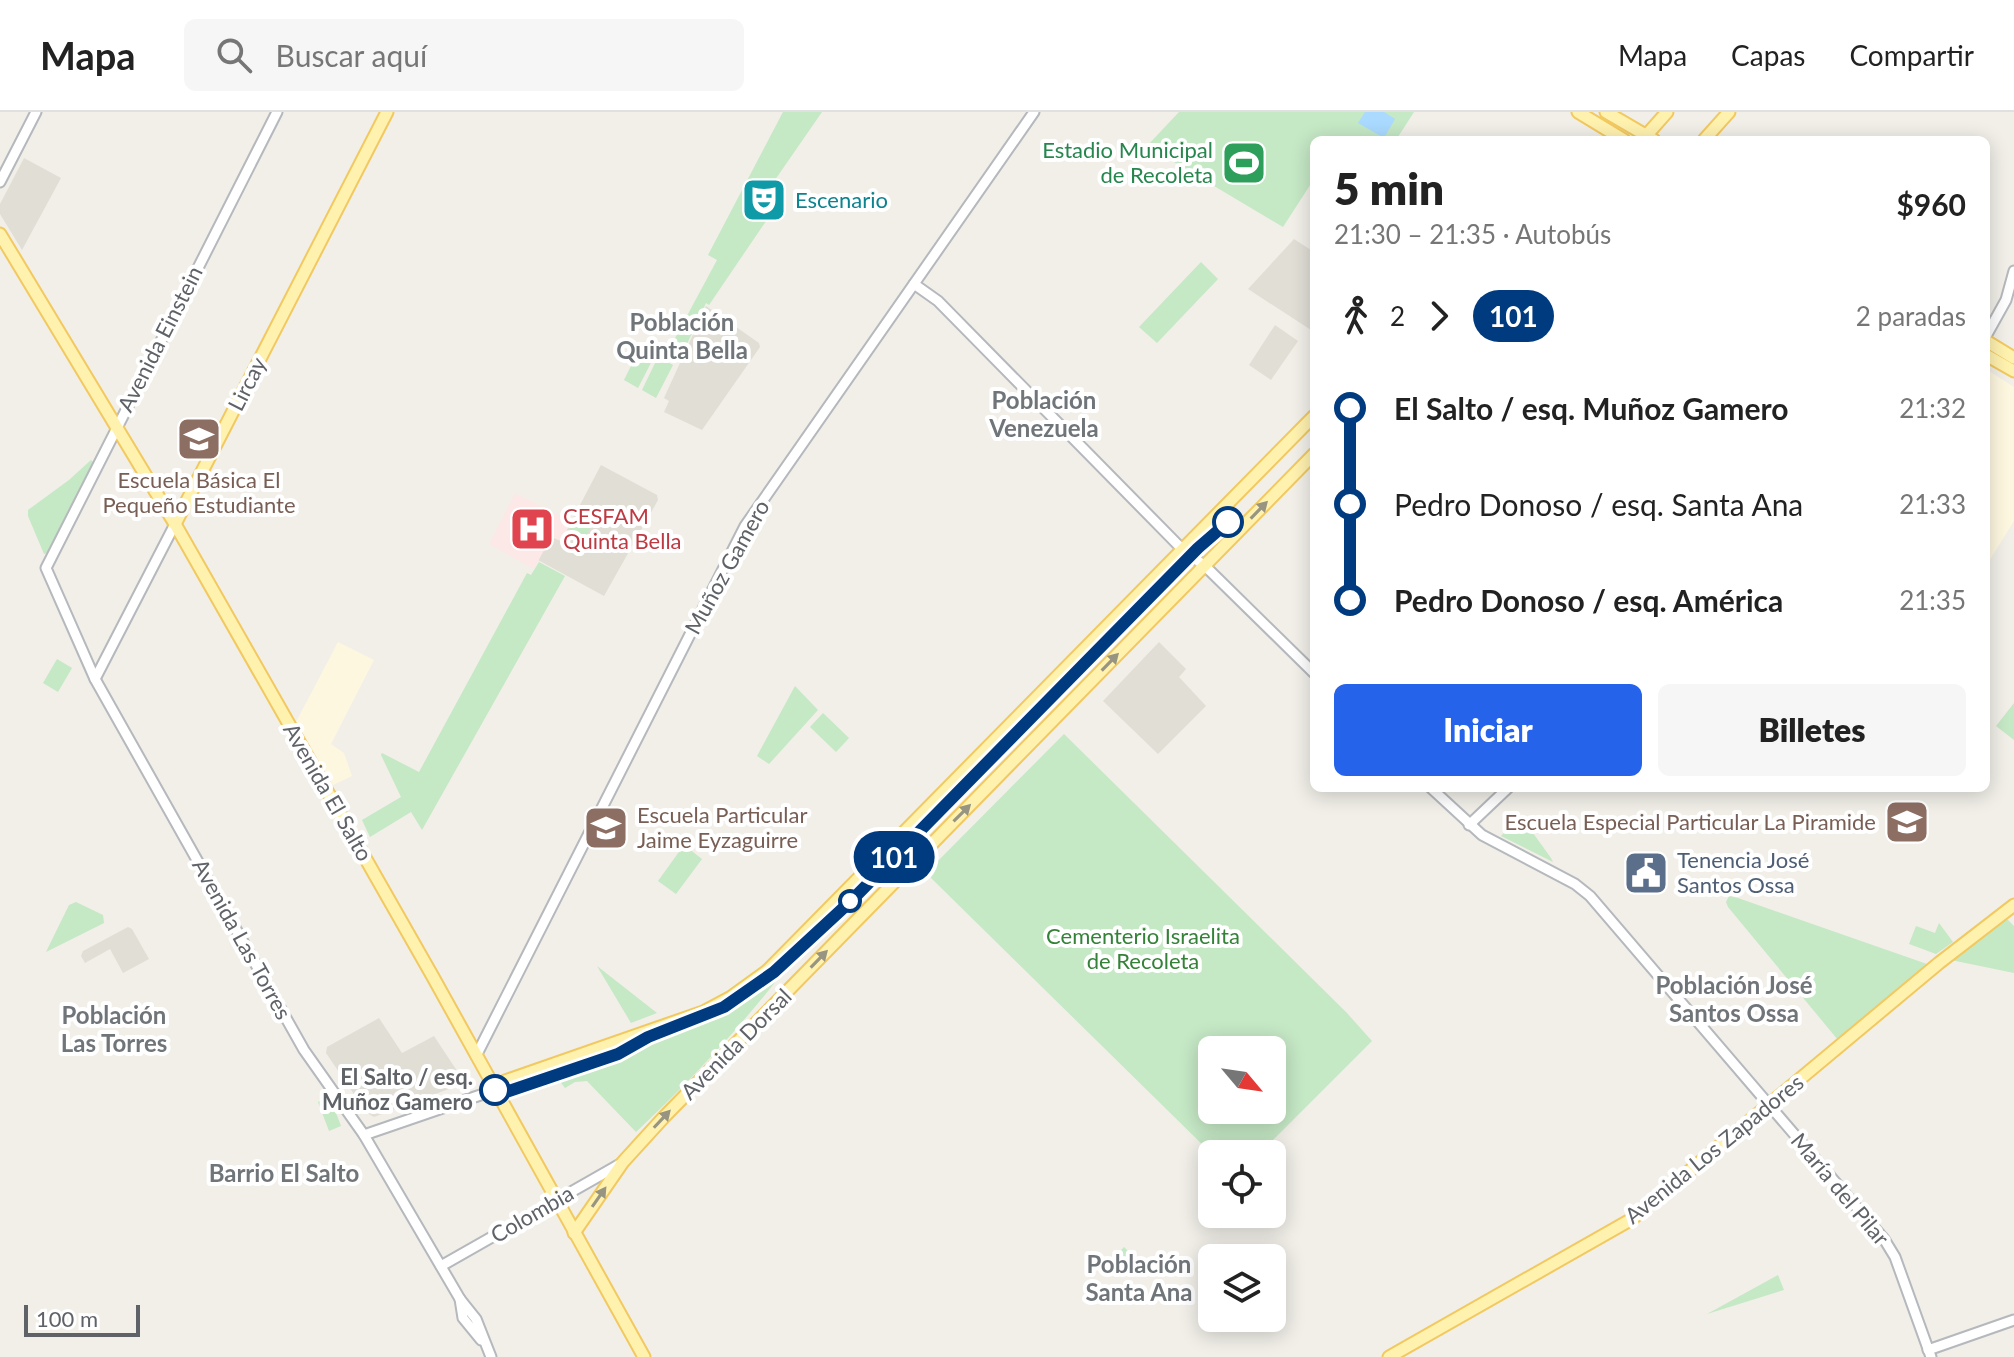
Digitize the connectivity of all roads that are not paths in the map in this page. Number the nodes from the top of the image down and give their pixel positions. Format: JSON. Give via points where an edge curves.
{"nodes":[{"id":1,"x":36,"y":112,"type":"edge"},
{"id":2,"x":277,"y":112,"type":"edge"},
{"id":3,"x":387,"y":112,"type":"edge"},
{"id":4,"x":1034,"y":112,"type":"edge"},
{"id":5,"x":1606,"y":112,"type":"edge"},
{"id":6,"x":1667,"y":112,"type":"edge"},
{"id":7,"x":1729,"y":112,"type":"edge"},
{"id":8,"x":1582,"y":115,"type":"edge"},
{"id":9,"x":1617,"y":136,"type":"edge"},
{"id":10,"x":1644,"y":136,"type":"edge"},
{"id":11,"x":1649,"y":136,"type":"edge"},
{"id":12,"x":1708,"y":136,"type":"edge"},
{"id":13,"x":0,"y":182,"type":"edge"},
{"id":14,"x":0,"y":234,"type":"edge"},
{"id":15,"x":2014,"y":271,"type":"edge"},
{"id":16,"x":914,"y":284,"type":"junction"},
{"id":17,"x":1990,"y":331,"type":"edge"},
{"id":18,"x":1990,"y":342,"type":"edge"},
{"id":19,"x":1990,"y":357,"type":"edge"},
{"id":20,"x":2014,"y":358,"type":"edge"},
{"id":21,"x":2014,"y":371,"type":"edge"},
{"id":22,"x":1310,"y":420,"type":"edge"},
{"id":23,"x":116,"y":426,"type":"junction"},
{"id":24,"x":1310,"y":458,"type":"edge"},
{"id":25,"x":175,"y":524,"type":"junction"},
{"id":26,"x":1183,"y":550,"type":"junction"},
{"id":27,"x":1205,"y":566,"type":"junction"},
{"id":28,"x":46,"y":568,"type":"joint"},
{"id":29,"x":107,"y":656,"type":"junction"},
{"id":30,"x":86,"y":659,"type":"junction"},
{"id":31,"x":1310,"y":669,"type":"edge"},
{"id":32,"x":95,"y":679,"type":"junction"},
{"id":33,"x":1435,"y":792,"type":"edge"},
{"id":34,"x":1504,"y":792,"type":"edge"},
{"id":35,"x":1469,"y":825,"type":"junction"},
{"id":36,"x":2014,"y":905,"type":"edge"},
{"id":37,"x":476,"y":1056,"type":"junction"},
{"id":38,"x":495,"y":1090,"type":"junction"},
{"id":39,"x":1768,"y":1105,"type":"junction"},
{"id":40,"x":364,"y":1135,"type":"junction"},
{"id":41,"x":623,"y":1162,"type":"junction"},
{"id":42,"x":556,"y":1201,"type":"junction"},
{"id":43,"x":574,"y":1233,"type":"junction"},
{"id":44,"x":441,"y":1266,"type":"junction"},
{"id":45,"x":2014,"y":1320,"type":"edge"},
{"id":46,"x":1930,"y":1354,"type":"edge"},
{"id":47,"x":491,"y":1357,"type":"edge"},
{"id":48,"x":644,"y":1357,"type":"edge"},
{"id":49,"x":1389,"y":1357,"type":"edge"}],
"edges":[{"from":1,"to":13,"type":"street"},
{"from":2,"to":23,"type":"street","name":"Avenida Einstein"},
{"from":3,"to":25,"type":"main road","name":"Lircay"},
{"from":4,"to":16,"type":"street","name":"Muñoz Gamero"},
{"from":5,"to":8,"type":"main road"},
{"from":5,"to":10,"type":"main road"},
{"from":6,"to":11,"type":"main road"},
{"from":7,"to":12,"type":"main road"},
{"from":8,"to":9,"type":"main road"},
{"from":14,"to":23,"type":"main road","name":"Avenida El Salto"},
{"from":15,"to":17,"type":"street"},
{"from":16,"to":26,"type":"street","via":[[938,301]]},
{"from":16,"to":37,"type":"street","name":"Muñoz Gamero","via":[[738,538]]},
{"from":18,"to":20,"type":"main road"},
{"from":19,"to":21,"type":"main road"},
{"from":22,"to":26,"type":"main road","name":"Avenida Dorsal"},
{"from":23,"to":25,"type":"main road","name":"Avenida El Salto"},
{"from":23,"to":28,"type":"street","name":"Avenida Einstein"},
{"from":27,"to":24,"type":"main road","name":"Avenida Dorsal","one_way":true},
{"from":25,"to":29,"type":"street","name":"Lircay"},
{"from":25,"to":37,"type":"main road","name":"Avenida El Salto"},
{"from":26,"to":27,"type":"street"},
{"from":26,"to":38,"type":"main road","name":"Avenida Dorsal","via":[[760,977],[703,1012],[505,1081]]},
{"from":27,"to":31,"type":"street"},
{"from":41,"to":27,"type":"main road","name":"Avenida Dorsal","one_way":true},
{"from":28,"to":30,"type":"street","name":"Avenida Las Torres"},
{"from":29,"to":30,"type":"street"},
{"from":29,"to":32,"type":"street","name":"Lircay"},
{"from":30,"to":32,"type":"street","name":"Avenida Las Torres"},
{"from":32,"to":40,"type":"street","name":"Avenida Las Torres","via":[[304,1050]]},
{"from":33,"to":35,"type":"street","name":"María del Pilar"},
{"from":34,"to":35,"type":"street"},
{"from":35,"to":39,"type":"street","name":"María del Pilar","via":[[1586,892]]},
{"from":36,"to":39,"type":"main road","name":"Avenida Los Zapadores"},
{"from":37,"to":38,"type":"main road","name":"Avenida El Salto"},
{"from":38,"to":40,"type":"street"},
{"from":38,"to":42,"type":"main road","name":"Avenida El Salto"},
{"from":39,"to":46,"type":"street","name":"María del Pilar","via":[[1890,1248]]},
{"from":39,"to":49,"type":"main road","name":"Avenida Los Zapadores","via":[[1624,1224]]},
{"from":40,"to":44,"type":"street","name":"Avenida Las Torres"},
{"from":41,"to":42,"type":"street","name":"Colombia"},
{"from":43,"to":41,"type":"main road","name":"Avenida Dorsal","one_way":true},
{"from":42,"to":43,"type":"main road","name":"Avenida El Salto"},
{"from":42,"to":44,"type":"street","name":"Colombia"},
{"from":43,"to":48,"type":"main road","name":"Avenida El Salto"},
{"from":44,"to":47,"type":"street","name":"Avenida Las Torres","via":[[476,1319]]},
{"from":45,"to":46,"type":"street"}]}
